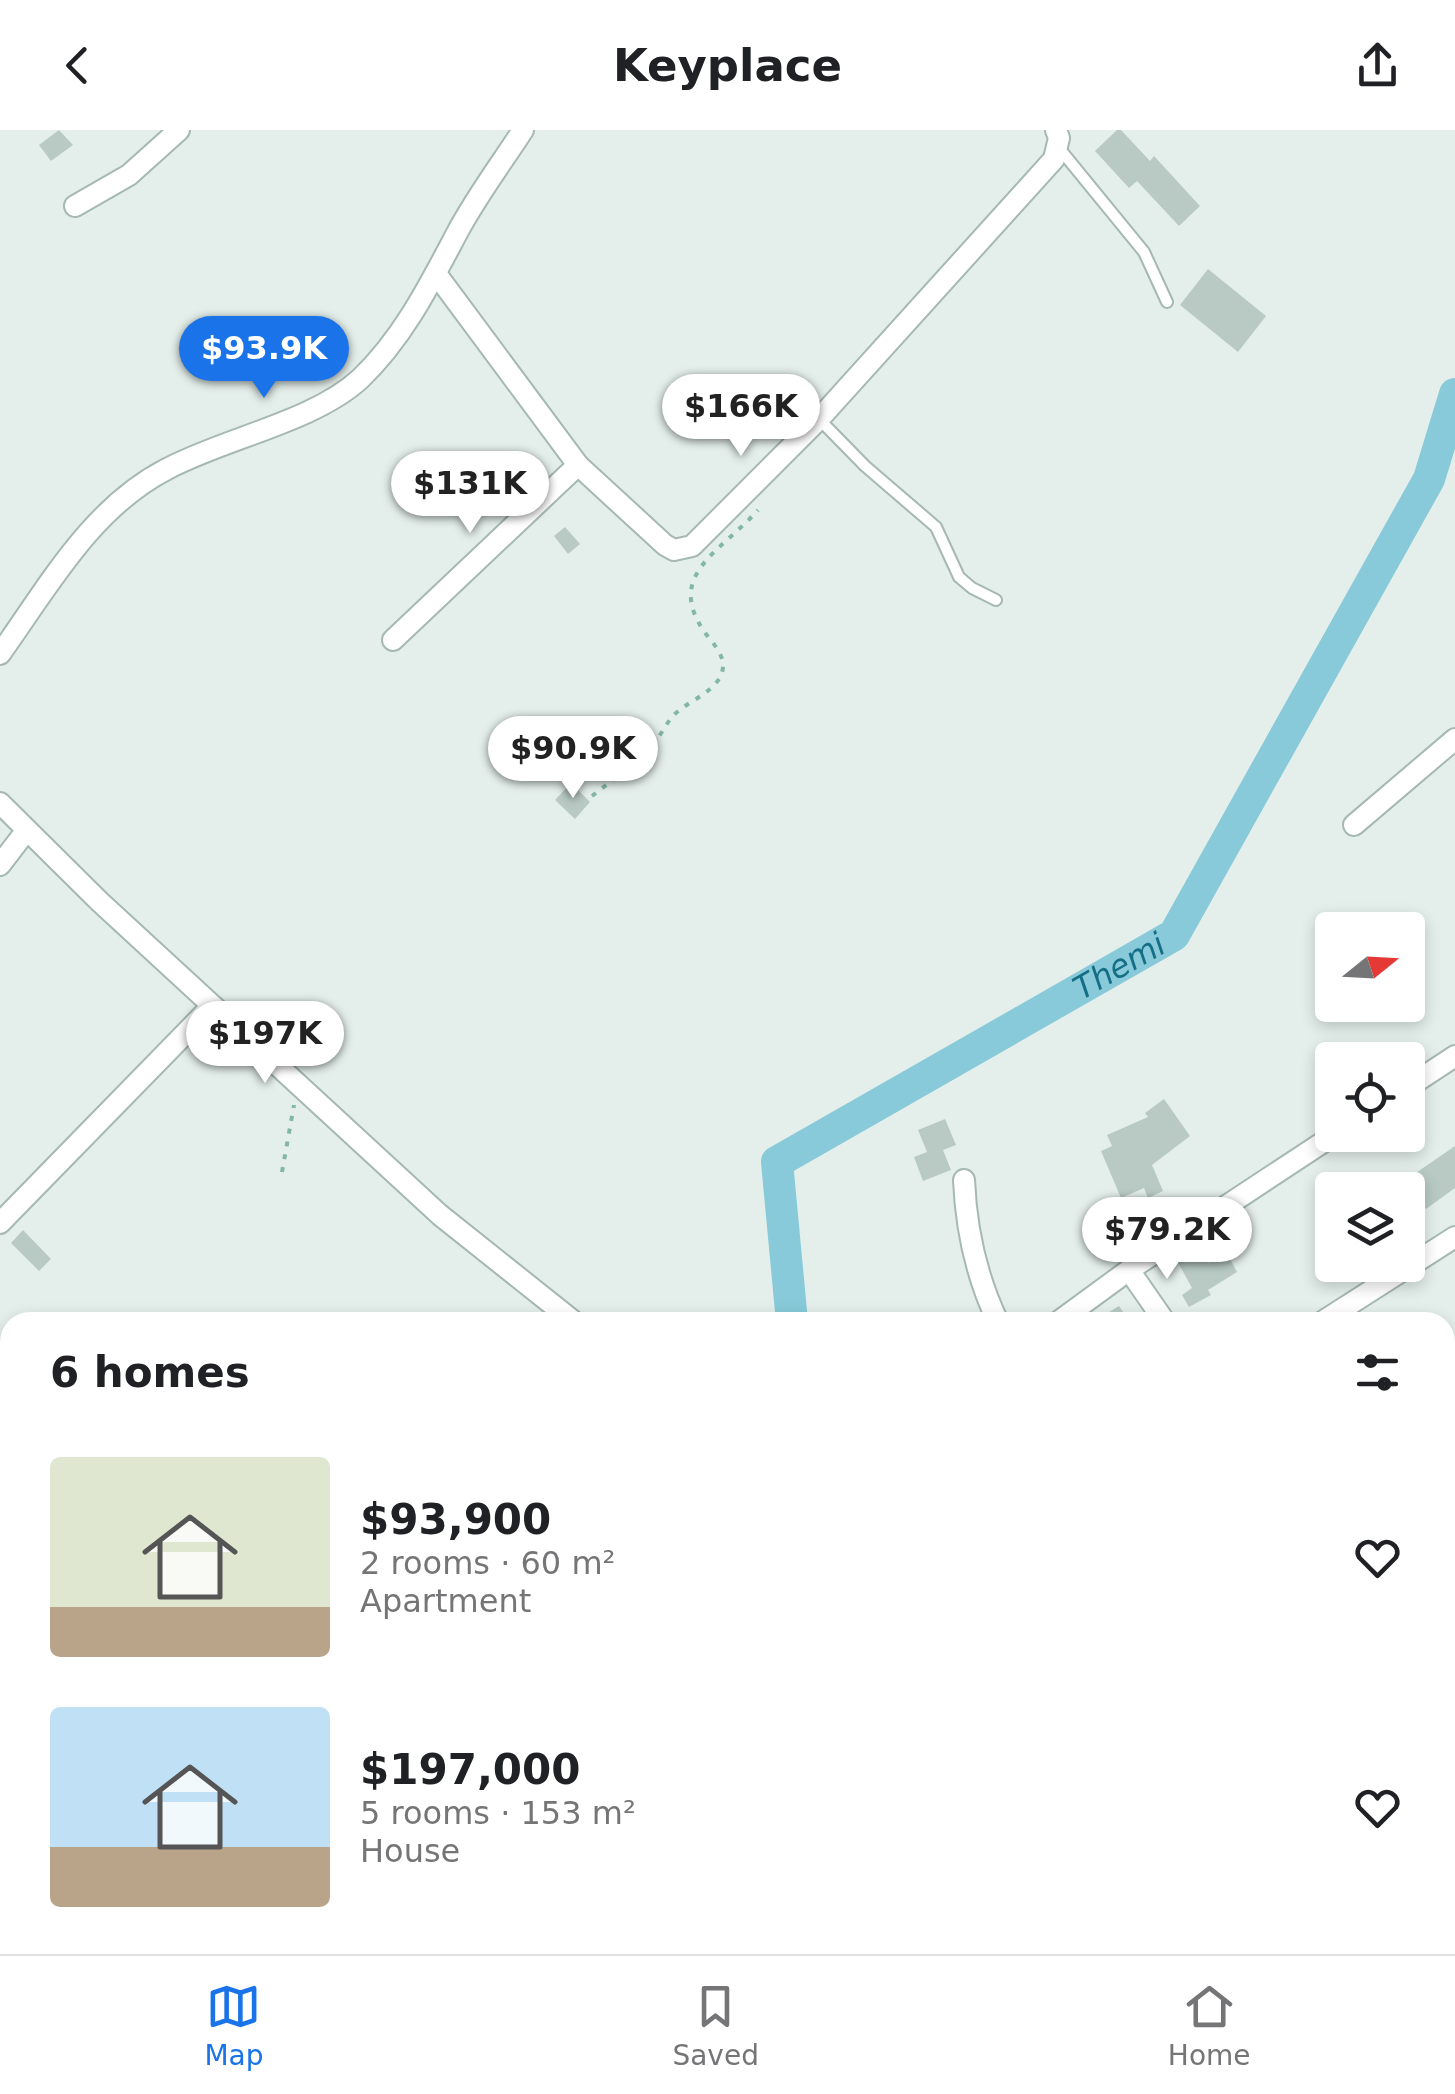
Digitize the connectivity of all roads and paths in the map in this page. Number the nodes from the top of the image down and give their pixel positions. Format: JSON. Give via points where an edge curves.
{"nodes":[{"id":1,"x":179,"y":130,"type":"edge"},
{"id":2,"x":523,"y":130,"type":"edge"},
{"id":3,"x":1057,"y":139,"type":"edge"},
{"id":4,"x":75,"y":206,"type":"dead end"},
{"id":5,"x":437,"y":275,"type":"junction"},
{"id":6,"x":1168,"y":302,"type":"dead end"},
{"id":7,"x":819,"y":419,"type":"junction"},
{"id":8,"x":578,"y":466,"type":"junction"},
{"id":9,"x":762,"y":474,"type":"junction"},
{"id":10,"x":996,"y":600,"type":"dead end"},
{"id":11,"x":392,"y":640,"type":"dead end"},
{"id":12,"x":0,"y":654,"type":"edge"},
{"id":13,"x":1455,"y":739,"type":"edge"},
{"id":14,"x":592,"y":796,"type":"dead end"},
{"id":15,"x":0,"y":803,"type":"edge"},
{"id":16,"x":1354,"y":826,"type":"dead end"},
{"id":17,"x":26,"y":831,"type":"junction"},
{"id":18,"x":0,"y":865,"type":"edge"},
{"id":19,"x":212,"y":1006,"type":"junction"},
{"id":20,"x":1455,"y":1056,"type":"edge"},
{"id":21,"x":1425,"y":1076,"type":"edge"},
{"id":22,"x":295,"y":1080,"type":"junction"},
{"id":23,"x":1315,"y":1148,"type":"edge"},
{"id":24,"x":282,"y":1172,"type":"dead end"},
{"id":25,"x":964,"y":1180,"type":"dead end"},
{"id":26,"x":0,"y":1223,"type":"edge"},
{"id":27,"x":1455,"y":1237,"type":"edge"},
{"id":28,"x":1129,"y":1270,"type":"junction"},
{"id":29,"x":562,"y":1312,"type":"edge"},
{"id":30,"x":993,"y":1312,"type":"edge"},
{"id":31,"x":1072,"y":1312,"type":"edge"},
{"id":32,"x":1158,"y":1312,"type":"edge"},
{"id":33,"x":1338,"y":1312,"type":"edge"}],
"edges":[{"from":1,"to":4,"type":"street","via":[[129,175]]},
{"from":2,"to":5,"type":"street"},
{"from":3,"to":6,"type":"lane","via":[[1144,252]]},
{"from":3,"to":7,"type":"street","via":[[1054,159]]},
{"from":5,"to":8,"type":"street"},
{"from":5,"to":12,"type":"street","via":[[400,330],[342,393],[164,470],[124,496],[77,544]]},
{"from":7,"to":9,"type":"street"},
{"from":7,"to":10,"type":"lane","via":[[936,527],[960,577]]},
{"from":8,"to":9,"type":"street","via":[[674,550],[692,546]]},
{"from":8,"to":11,"type":"street"},
{"from":9,"to":14,"type":"path","via":[[764,502],[689,586],[688,601],[721,654],[722,674]]},
{"from":13,"to":16,"type":"street"},
{"from":15,"to":17,"type":"street"},
{"from":17,"to":18,"type":"street"},
{"from":17,"to":19,"type":"street"},
{"from":19,"to":22,"type":"street"},
{"from":19,"to":26,"type":"street"},
{"from":20,"to":21,"type":"street"},
{"from":22,"to":24,"type":"path"},
{"from":22,"to":29,"type":"street","via":[[440,1215]]},
{"from":23,"to":28,"type":"street"},
{"from":25,"to":30,"type":"street","via":[[966,1216]]},
{"from":27,"to":33,"type":"street"},
{"from":28,"to":31,"type":"street"},
{"from":28,"to":32,"type":"street"}]}
